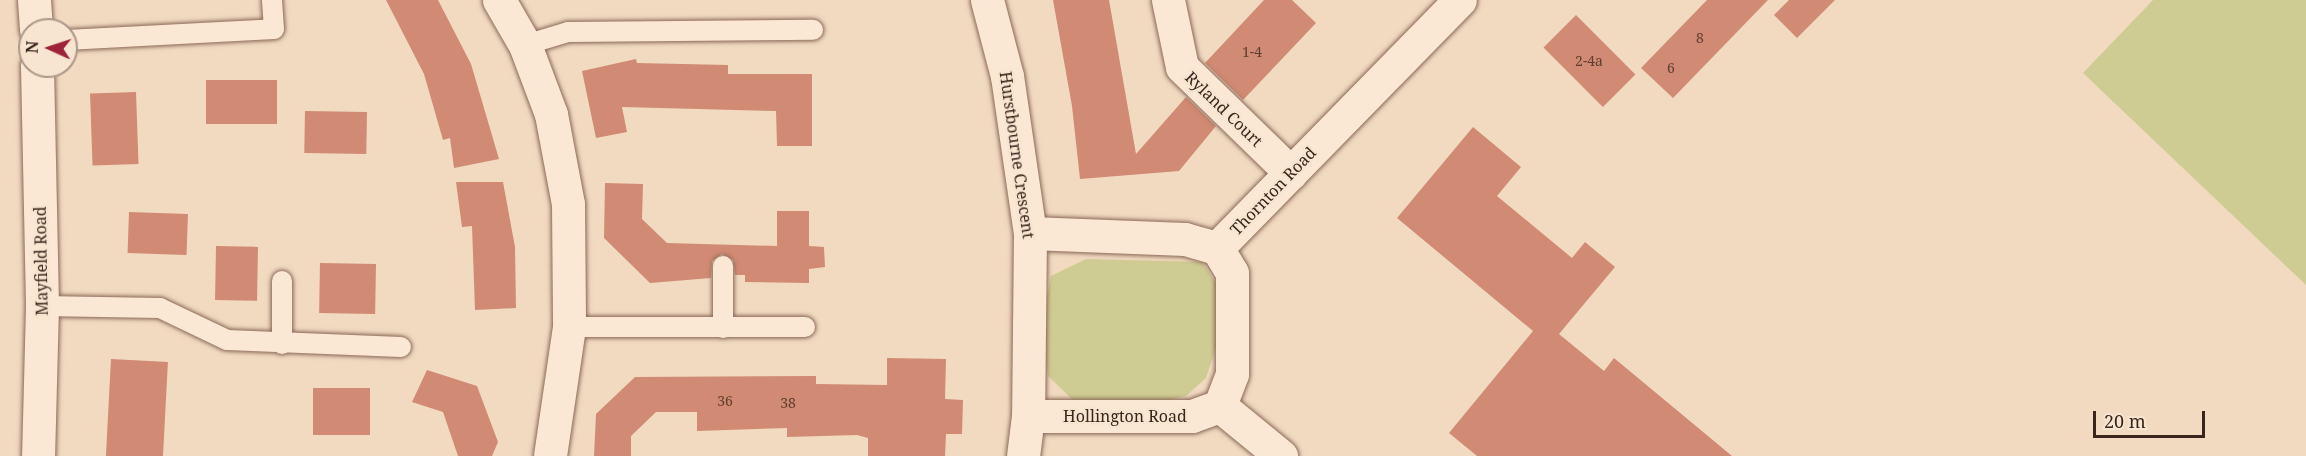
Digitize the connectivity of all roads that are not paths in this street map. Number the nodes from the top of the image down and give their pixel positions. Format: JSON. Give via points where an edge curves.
{"nodes":[{"id":1,"x":34,"y":0,"type":"edge"},
{"id":2,"x":272,"y":0,"type":"edge"},
{"id":3,"x":499,"y":0,"type":"edge"},
{"id":4,"x":987,"y":0,"type":"edge"},
{"id":5,"x":1168,"y":0,"type":"edge"},
{"id":6,"x":1460,"y":0,"type":"edge"},
{"id":7,"x":35,"y":18,"type":"edge"},
{"id":8,"x":813,"y":30,"type":"dead end"},
{"id":9,"x":78,"y":39,"type":"edge"},
{"id":10,"x":525,"y":45,"type":"junction"},
{"id":11,"x":37,"y":78,"type":"edge"},
{"id":12,"x":1290,"y":173,"type":"junction"},
{"id":13,"x":1030,"y":233,"type":"junction"},
{"id":14,"x":1217,"y":248,"type":"junction"},
{"id":15,"x":723,"y":266,"type":"dead end"},
{"id":16,"x":282,"y":281,"type":"dead end"},
{"id":17,"x":42,"y":306,"type":"junction"},
{"id":18,"x":570,"y":327,"type":"junction"},
{"id":19,"x":805,"y":327,"type":"dead end"},
{"id":20,"x":723,"y":328,"type":"junction"},
{"id":21,"x":282,"y":344,"type":"junction"},
{"id":22,"x":401,"y":347,"type":"dead end"},
{"id":23,"x":1220,"y":406,"type":"junction"},
{"id":24,"x":1028,"y":416,"type":"junction"},
{"id":25,"x":38,"y":456,"type":"edge"},
{"id":26,"x":550,"y":456,"type":"edge"},
{"id":27,"x":1023,"y":456,"type":"edge"},
{"id":28,"x":1281,"y":456,"type":"edge"}],
"edges":[{"from":1,"to":7,"type":"street"},
{"from":2,"to":9,"type":"lane","via":[[274,29]]},
{"from":3,"to":10,"type":"street"},
{"from":4,"to":13,"type":"street","name":"Hurstbourne Crescent","via":[[1007,76]]},
{"from":5,"to":12,"type":"street","name":"Ryland Court","via":[[1182,67]]},
{"from":6,"to":12,"type":"street","name":"Thornton Road"},
{"from":8,"to":10,"type":"lane","via":[[568,32]]},
{"from":10,"to":18,"type":"street","via":[[551,114],[568,204]]},
{"from":11,"to":17,"type":"street","name":"Mayfield Road"},
{"from":12,"to":14,"type":"street","name":"Thornton Road"},
{"from":13,"to":14,"type":"street","name":"Thornton Road","via":[[1185,239]]},
{"from":13,"to":24,"type":"street","name":"Hurstbourne Crescent"},
{"from":14,"to":23,"type":"street","via":[[1232,273],[1232,374]]},
{"from":15,"to":20,"type":"lane"},
{"from":16,"to":21,"type":"lane"},
{"from":17,"to":21,"type":"lane","via":[[160,308],[227,340]]},
{"from":17,"to":25,"type":"street","name":"Mayfield Road"},
{"from":18,"to":20,"type":"lane"},
{"from":18,"to":26,"type":"street"},
{"from":19,"to":20,"type":"lane"},
{"from":21,"to":22,"type":"lane"},
{"from":23,"to":24,"type":"street","name":"Hollington Road","via":[[1192,416]]},
{"from":23,"to":28,"type":"street"},
{"from":24,"to":27,"type":"street","name":"Hurstbourne Crescent"}]}
